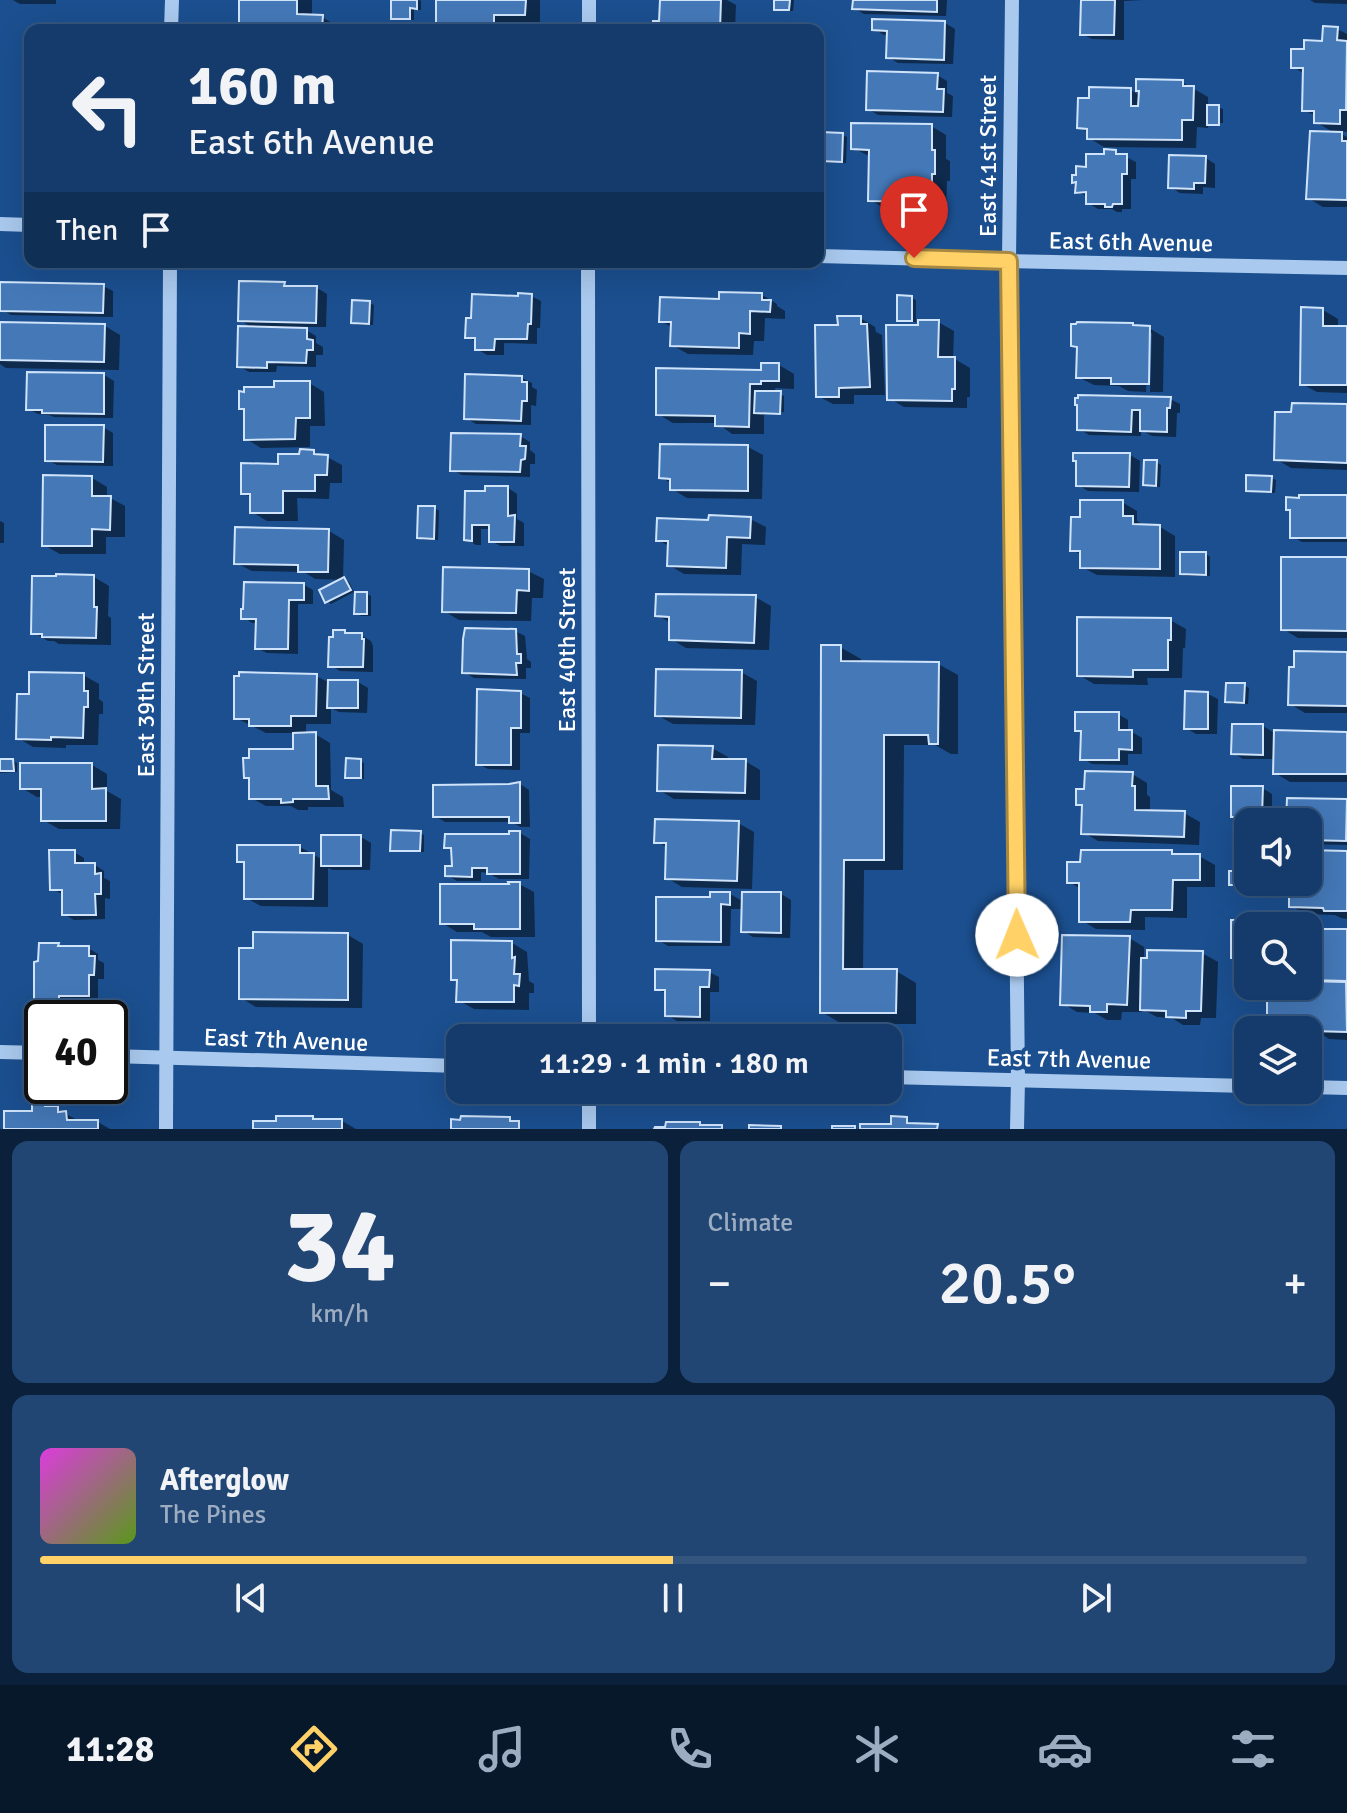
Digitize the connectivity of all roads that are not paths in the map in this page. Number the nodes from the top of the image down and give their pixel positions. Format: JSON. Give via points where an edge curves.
{"nodes":[{"id":1,"x":172,"y":0,"type":"edge"},
{"id":2,"x":589,"y":0,"type":"edge"},
{"id":3,"x":1012,"y":0,"type":"edge"},
{"id":4,"x":171,"y":24,"type":"edge"},
{"id":5,"x":589,"y":24,"type":"edge"},
{"id":6,"x":0,"y":224,"type":"edge"},
{"id":7,"x":24,"y":225,"type":"edge"},
{"id":8,"x":824,"y":256,"type":"edge"},
{"id":9,"x":1009,"y":261,"type":"junction"},
{"id":10,"x":170,"y":268,"type":"edge"},
{"id":11,"x":588,"y":268,"type":"edge"},
{"id":12,"x":1347,"y":268,"type":"edge"},
{"id":13,"x":589,"y":1024,"type":"edge"},
{"id":14,"x":0,"y":1052,"type":"edge"},
{"id":15,"x":24,"y":1053,"type":"edge"},
{"id":16,"x":128,"y":1057,"type":"edge"},
{"id":17,"x":166,"y":1059,"type":"junction"},
{"id":18,"x":446,"y":1066,"type":"edge"},
{"id":19,"x":902,"y":1077,"type":"edge"},
{"id":20,"x":1018,"y":1080,"type":"junction"},
{"id":21,"x":1234,"y":1086,"type":"edge"},
{"id":22,"x":1322,"y":1087,"type":"edge"},
{"id":23,"x":1347,"y":1088,"type":"edge"},
{"id":24,"x":589,"y":1104,"type":"edge"},
{"id":25,"x":166,"y":1129,"type":"edge"},
{"id":26,"x":589,"y":1129,"type":"edge"},
{"id":27,"x":1017,"y":1129,"type":"edge"}],
"edges":[{"from":1,"to":4,"type":"street"},
{"from":2,"to":5,"type":"street"},
{"from":3,"to":9,"type":"street","name":"East 41st Street"},
{"from":6,"to":7,"type":"street"},
{"from":8,"to":9,"type":"street","name":"East 6th Avenue"},
{"from":9,"to":12,"type":"street","name":"East 6th Avenue"},
{"from":9,"to":20,"type":"street","name":"East 41st Street"},
{"from":10,"to":17,"type":"street","name":"East 39th Street"},
{"from":11,"to":13,"type":"street","name":"East 40th Street"},
{"from":14,"to":15,"type":"street"},
{"from":16,"to":17,"type":"street","name":"East 7th Avenue"},
{"from":17,"to":18,"type":"street","name":"East 7th Avenue"},
{"from":17,"to":25,"type":"street","name":"East 39th Street"},
{"from":19,"to":20,"type":"street","name":"East 7th Avenue"},
{"from":20,"to":21,"type":"street","name":"East 7th Avenue"},
{"from":20,"to":27,"type":"street","name":"East 41st Street"},
{"from":22,"to":23,"type":"street"},
{"from":24,"to":26,"type":"street"}]}
